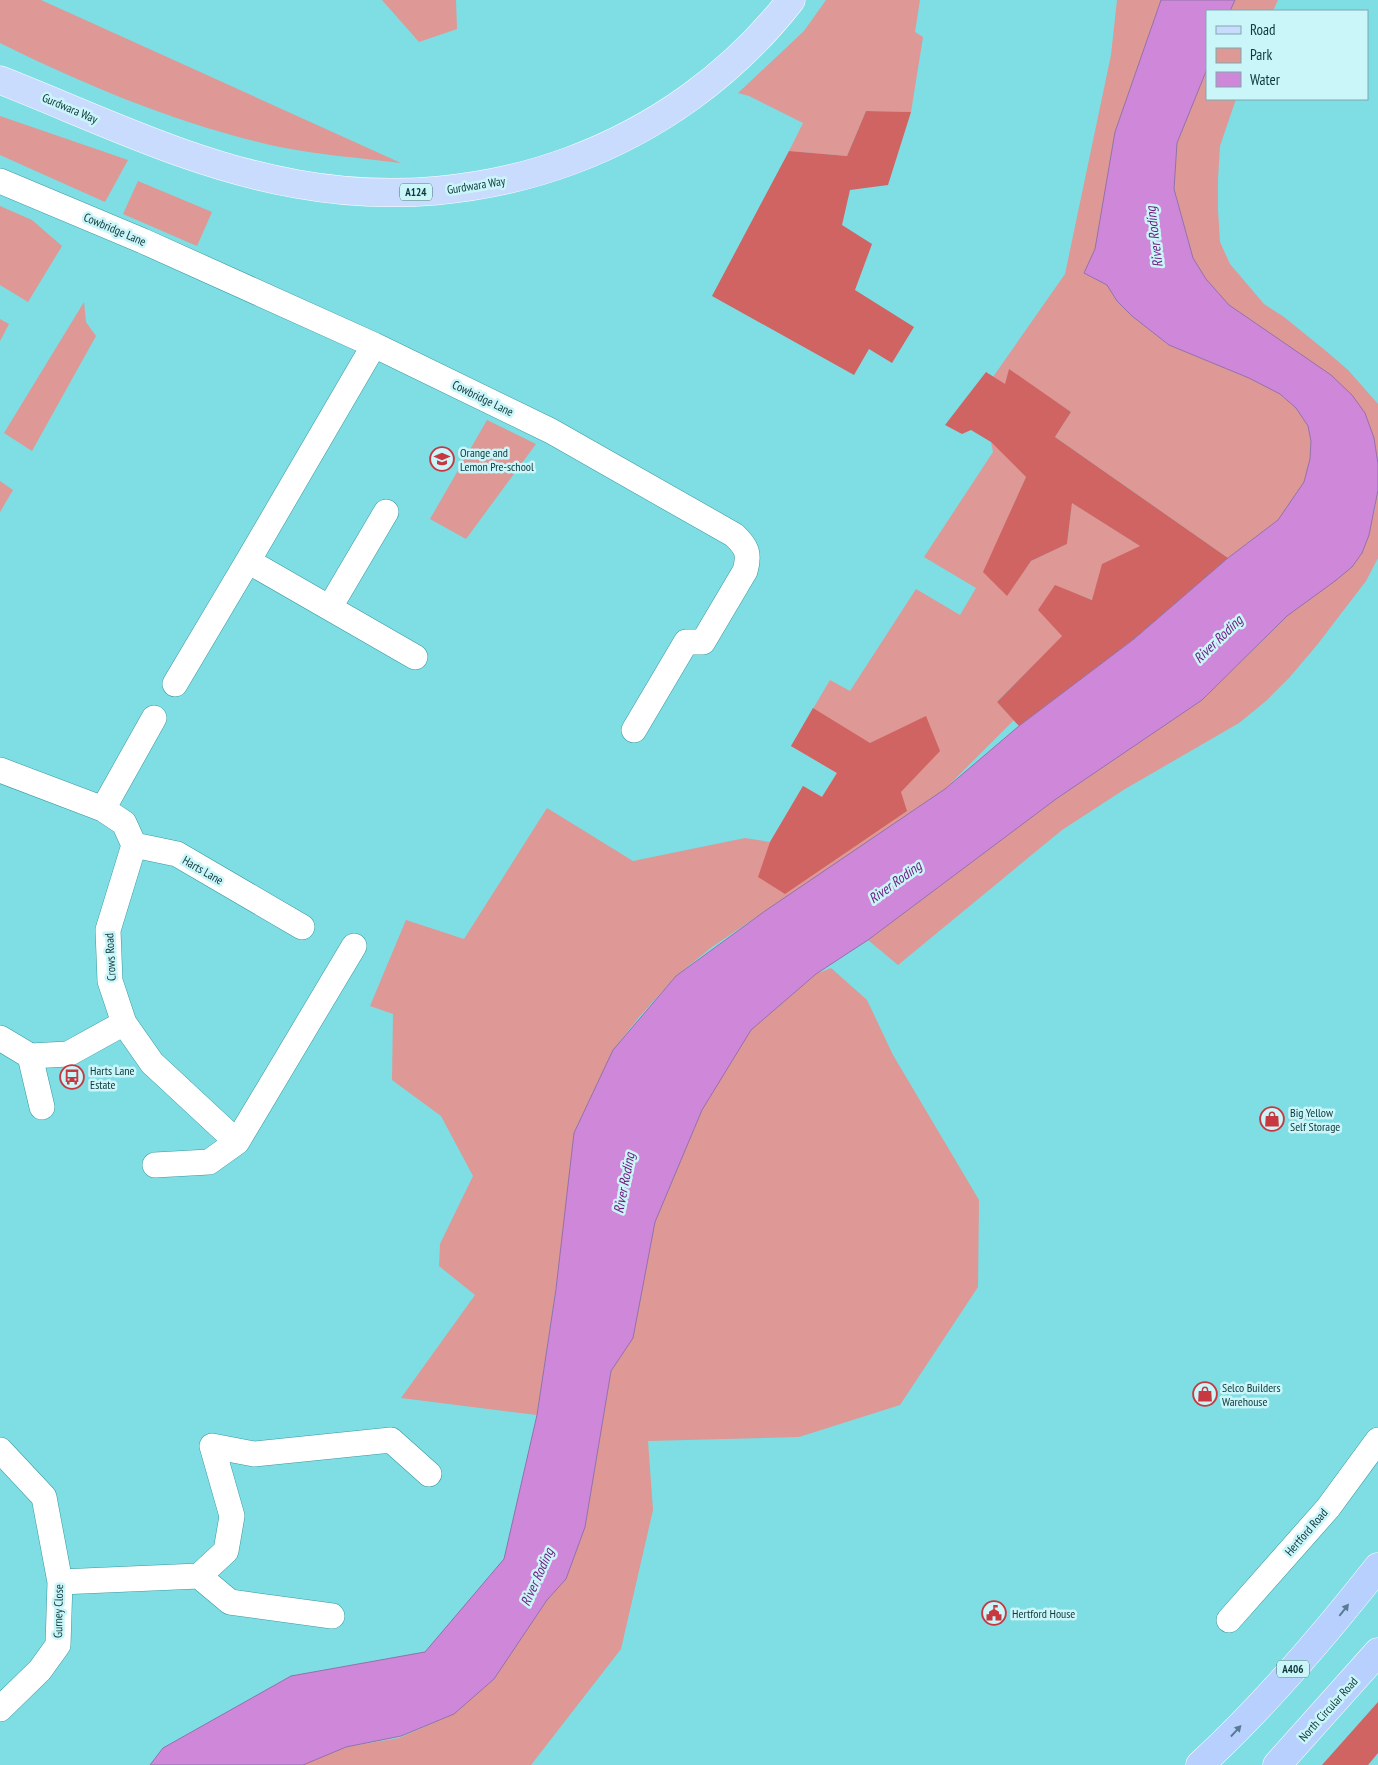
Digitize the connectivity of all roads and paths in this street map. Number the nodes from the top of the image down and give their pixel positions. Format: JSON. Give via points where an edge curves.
{"nodes":[{"id":1,"x":791,"y":0,"type":"edge"},
{"id":2,"x":0,"y":80,"type":"edge"},
{"id":3,"x":0,"y":181,"type":"edge"},
{"id":4,"x":374,"y":345,"type":"junction"},
{"id":5,"x":386,"y":512,"type":"dead end"},
{"id":6,"x":248,"y":561,"type":"junction"},
{"id":7,"x":330,"y":607,"type":"junction"},
{"id":8,"x":415,"y":657,"type":"dead end"},
{"id":9,"x":175,"y":684,"type":"dead end"},
{"id":10,"x":154,"y":718,"type":"dead end"},
{"id":11,"x":634,"y":730,"type":"dead end"},
{"id":12,"x":0,"y":770,"type":"edge"},
{"id":13,"x":103,"y":809,"type":"junction"},
{"id":14,"x":134,"y":845,"type":"junction"},
{"id":15,"x":302,"y":927,"type":"dead end"},
{"id":16,"x":354,"y":946,"type":"dead end"},
{"id":17,"x":124,"y":1022,"type":"junction"},
{"id":18,"x":0,"y":1038,"type":"edge"},
{"id":19,"x":30,"y":1056,"type":"junction"},
{"id":20,"x":42,"y":1107,"type":"dead end"},
{"id":21,"x":236,"y":1142,"type":"junction"},
{"id":22,"x":155,"y":1166,"type":"dead end"},
{"id":23,"x":1378,"y":1440,"type":"edge"},
{"id":24,"x":0,"y":1450,"type":"edge"},
{"id":25,"x":429,"y":1474,"type":"dead end"},
{"id":26,"x":1378,"y":1567,"type":"edge"},
{"id":27,"x":199,"y":1576,"type":"junction"},
{"id":28,"x":60,"y":1582,"type":"junction"},
{"id":29,"x":332,"y":1616,"type":"dead end"},
{"id":30,"x":1229,"y":1620,"type":"dead end"},
{"id":31,"x":1378,"y":1652,"type":"edge"},
{"id":32,"x":0,"y":1709,"type":"edge"},
{"id":33,"x":1200,"y":1765,"type":"edge"},
{"id":34,"x":1277,"y":1765,"type":"edge"}],
"edges":[{"from":1,"to":2,"type":"main road","name":"Gurdwara Way","number":"A124","via":[[736,61],[715,79],[639,130],[554,168],[513,179],[446,190],[347,191],[240,171],[116,128]]},
{"from":3,"to":4,"type":"street","name":"Cowbridge Lane"},
{"from":4,"to":6,"type":"street"},
{"from":4,"to":11,"type":"street","name":"Cowbridge Lane","via":[[551,431],[743,543],[749,558],[745,571],[703,642],[686,642]]},
{"from":5,"to":7,"type":"street"},
{"from":6,"to":7,"type":"street"},
{"from":6,"to":9,"type":"street"},
{"from":7,"to":8,"type":"street"},
{"from":10,"to":13,"type":"street"},
{"from":12,"to":13,"type":"street"},
{"from":13,"to":14,"type":"street","via":[[124,823]]},
{"from":14,"to":15,"type":"street","name":"Harts Lane","via":[[177,854]]},
{"from":14,"to":17,"type":"street","name":"Crows Road","via":[[108,930],[110,981]]},
{"from":16,"to":21,"type":"street"},
{"from":17,"to":19,"type":"street","via":[[68,1054]]},
{"from":17,"to":21,"type":"street","name":"Crows Road","via":[[152,1063]]},
{"from":18,"to":19,"type":"street"},
{"from":19,"to":20,"type":"street"},
{"from":21,"to":22,"type":"street","via":[[209,1162]]},
{"from":23,"to":30,"type":"street","name":"Hertford Road","via":[[1328,1508]]},
{"from":24,"to":28,"type":"street","name":"Gurney Close","via":[[44,1496]]},
{"from":25,"to":27,"type":"street","via":[[391,1440],[254,1454],[212,1446],[232,1516],[226,1551]]},
{"from":33,"to":26,"type":"highway","number":"A406","one_way":true,"via":[[1231,1737],[1328,1630]]},
{"from":27,"to":28,"type":"street"},
{"from":27,"to":29,"type":"street","via":[[230,1602]]},
{"from":28,"to":32,"type":"street","name":"Gurney Close","via":[[58,1645],[40,1670]]},
{"from":31,"to":34,"type":"highway","name":"North Circular Road"}]}
